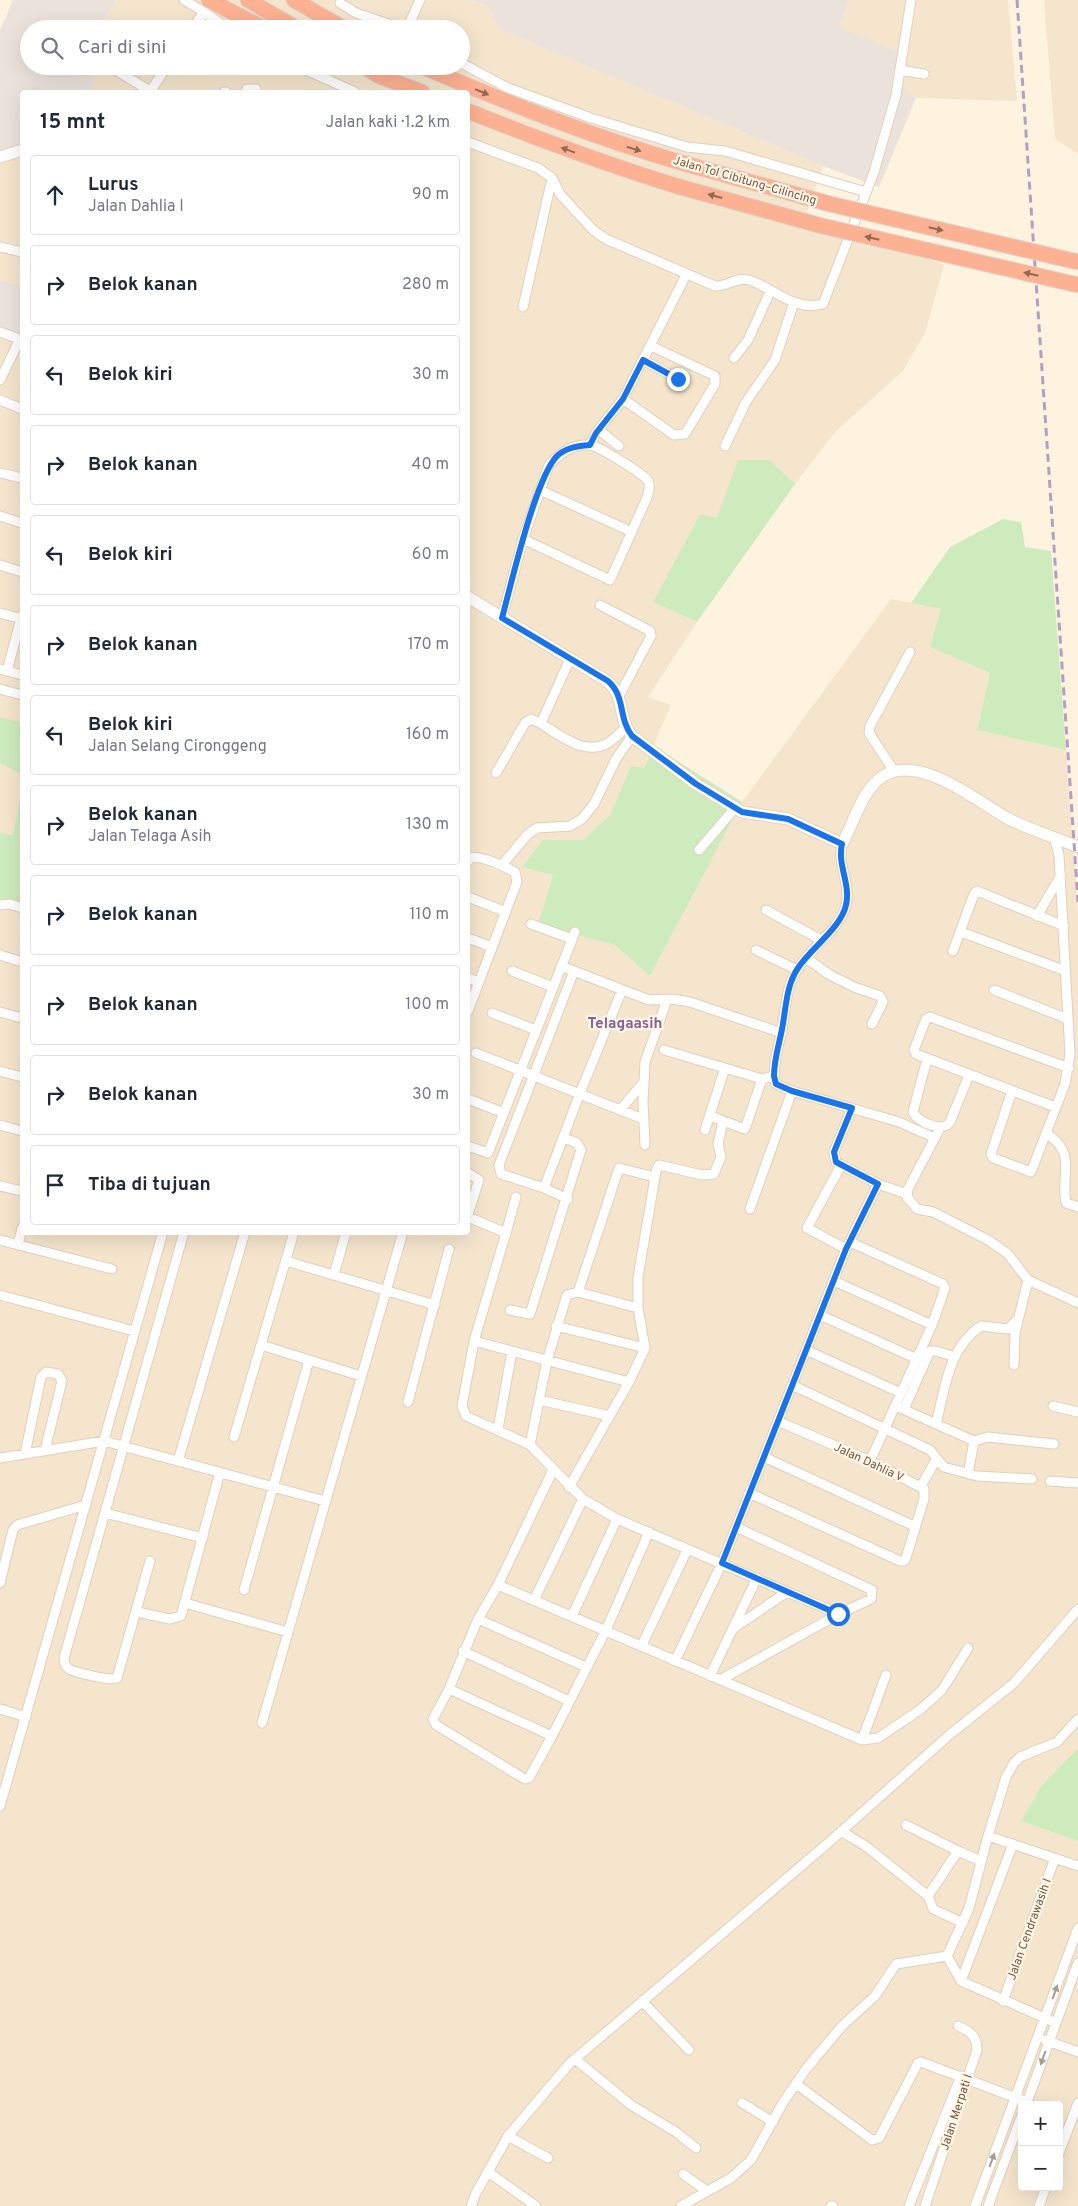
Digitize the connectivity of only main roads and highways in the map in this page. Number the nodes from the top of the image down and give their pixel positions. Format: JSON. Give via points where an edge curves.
{"nodes":[{"id":1,"x":248,"y":0,"type":"edge"},
{"id":2,"x":294,"y":0,"type":"edge"},
{"id":3,"x":207,"y":6,"type":"edge"},
{"id":4,"x":242,"y":20,"type":"edge"},
{"id":5,"x":282,"y":20,"type":"edge"},
{"id":6,"x":329,"y":20,"type":"edge"},
{"id":7,"x":442,"y":75,"type":"edge"},
{"id":8,"x":379,"y":76,"type":"edge"},
{"id":9,"x":417,"y":90,"type":"edge"},
{"id":10,"x":470,"y":112,"type":"edge"},
{"id":11,"x":1078,"y":262,"type":"edge"},
{"id":12,"x":1078,"y":285,"type":"edge"}],
"edges":[{"from":1,"to":5,"type":"highway"},
{"from":2,"to":6,"type":"highway"},
{"from":3,"to":4,"type":"highway"},
{"from":7,"to":11,"type":"highway","name":"Jalan Tol Cibitung–Cilincing","one_way":true,"bridge":true,"via":[[552,121],[637,150],[830,204]]},
{"from":8,"to":9,"type":"highway"},
{"from":12,"to":10,"type":"highway","name":"Jalan Tol Cibitung–Cilincing","one_way":true,"bridge":true,"via":[[822,226],[680,187],[628,172]]}]}
